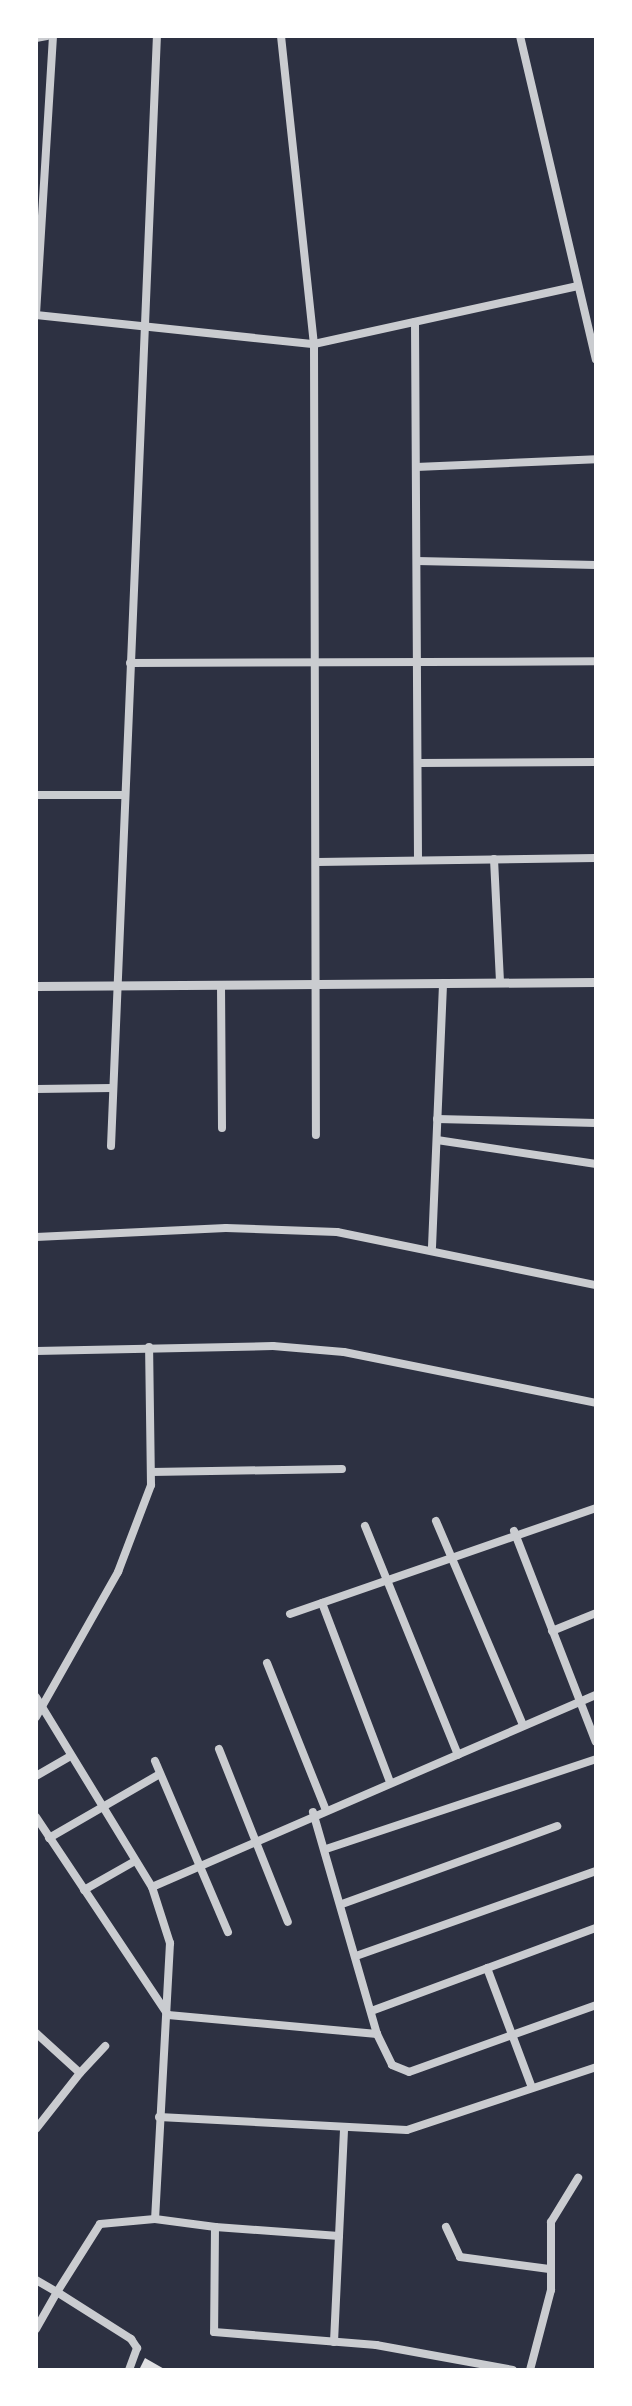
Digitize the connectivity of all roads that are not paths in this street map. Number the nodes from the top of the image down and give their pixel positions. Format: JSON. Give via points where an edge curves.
{"nodes":[{"id":1,"x":50,"y":36,"type":"edge"},
{"id":2,"x":157,"y":36,"type":"edge"},
{"id":3,"x":281,"y":36,"type":"edge"},
{"id":4,"x":520,"y":36,"type":"edge"},
{"id":5,"x":36,"y":38,"type":"edge"},
{"id":6,"x":577,"y":286,"type":"junction"},
{"id":7,"x":36,"y":314,"type":"edge"},
{"id":8,"x":415,"y":322,"type":"junction"},
{"id":9,"x":144,"y":324,"type":"junction"},
{"id":10,"x":593,"y":338,"type":"edge"},
{"id":11,"x":314,"y":344,"type":"junction"},
{"id":12,"x":596,"y":359,"type":"edge"},
{"id":13,"x":596,"y":459,"type":"edge"},
{"id":14,"x":416,"y":467,"type":"junction"},
{"id":15,"x":417,"y":561,"type":"junction"},
{"id":16,"x":596,"y":565,"type":"edge"},
{"id":17,"x":596,"y":661,"type":"edge"},
{"id":18,"x":320,"y":662,"type":"junction"},
{"id":19,"x":418,"y":662,"type":"junction"},
{"id":20,"x":130,"y":663,"type":"junction"},
{"id":21,"x":596,"y":762,"type":"edge"},
{"id":22,"x":419,"y":763,"type":"junction"},
{"id":23,"x":36,"y":795,"type":"edge"},
{"id":24,"x":124,"y":795,"type":"junction"},
{"id":25,"x":418,"y":858,"type":"junction"},
{"id":26,"x":596,"y":858,"type":"edge"},
{"id":27,"x":494,"y":859,"type":"junction"},
{"id":28,"x":317,"y":862,"type":"junction"},
{"id":29,"x":500,"y":981,"type":"junction"},
{"id":30,"x":596,"y":982,"type":"edge"},
{"id":31,"x":443,"y":983,"type":"junction"},
{"id":32,"x":221,"y":985,"type":"junction"},
{"id":33,"x":317,"y":985,"type":"junction"},
{"id":34,"x":36,"y":986,"type":"edge"},
{"id":35,"x":116,"y":986,"type":"junction"},
{"id":36,"x":112,"y":1088,"type":"junction"},
{"id":37,"x":36,"y":1089,"type":"edge"},
{"id":38,"x":437,"y":1119,"type":"junction"},
{"id":39,"x":596,"y":1123,"type":"edge"},
{"id":40,"x":222,"y":1128,"type":"dead end"},
{"id":41,"x":316,"y":1135,"type":"dead end"},
{"id":42,"x":437,"y":1140,"type":"junction"},
{"id":43,"x":111,"y":1146,"type":"dead end"},
{"id":44,"x":596,"y":1164,"type":"edge"},
{"id":45,"x":36,"y":1237,"type":"edge"},
{"id":46,"x":432,"y":1247,"type":"junction"},
{"id":47,"x":596,"y":1285,"type":"edge"},
{"id":48,"x":149,"y":1347,"type":"junction"},
{"id":49,"x":36,"y":1351,"type":"edge"},
{"id":50,"x":596,"y":1403,"type":"edge"},
{"id":51,"x":342,"y":1469,"type":"dead end"},
{"id":52,"x":151,"y":1472,"type":"junction"},
{"id":53,"x":596,"y":1508,"type":"edge"},
{"id":54,"x":436,"y":1521,"type":"dead end"},
{"id":55,"x":365,"y":1526,"type":"dead end"},
{"id":56,"x":514,"y":1531,"type":"junction"},
{"id":57,"x":448,"y":1556,"type":"junction"},
{"id":58,"x":386,"y":1578,"type":"junction"},
{"id":59,"x":322,"y":1603,"type":"junction"},
{"id":60,"x":596,"y":1613,"type":"edge"},
{"id":61,"x":290,"y":1614,"type":"dead end"},
{"id":62,"x":552,"y":1631,"type":"junction"},
{"id":63,"x":267,"y":1663,"type":"dead end"},
{"id":64,"x":596,"y":1695,"type":"edge"},
{"id":65,"x":36,"y":1697,"type":"edge"},
{"id":66,"x":580,"y":1703,"type":"junction"},
{"id":67,"x":40,"y":1715,"type":"edge"},
{"id":68,"x":523,"y":1725,"type":"junction"},
{"id":69,"x":596,"y":1742,"type":"edge"},
{"id":70,"x":219,"y":1749,"type":"dead end"},
{"id":71,"x":458,"y":1755,"type":"junction"},
{"id":72,"x":69,"y":1757,"type":"junction"},
{"id":73,"x":596,"y":1759,"type":"edge"},
{"id":74,"x":155,"y":1761,"type":"dead end"},
{"id":75,"x":160,"y":1774,"type":"junction"},
{"id":76,"x":36,"y":1776,"type":"edge"},
{"id":77,"x":390,"y":1782,"type":"junction"},
{"id":78,"x":100,"y":1806,"type":"junction"},
{"id":79,"x":325,"y":1808,"type":"junction"},
{"id":80,"x":313,"y":1812,"type":"junction"},
{"id":81,"x":36,"y":1817,"type":"edge"},
{"id":82,"x":557,"y":1826,"type":"dead end"},
{"id":83,"x":49,"y":1838,"type":"junction"},
{"id":84,"x":255,"y":1840,"type":"junction"},
{"id":85,"x":326,"y":1849,"type":"junction"},
{"id":86,"x":135,"y":1861,"type":"junction"},
{"id":87,"x":202,"y":1863,"type":"junction"},
{"id":88,"x":596,"y":1871,"type":"edge"},
{"id":89,"x":152,"y":1887,"type":"junction"},
{"id":90,"x":84,"y":1890,"type":"junction"},
{"id":91,"x":342,"y":1904,"type":"junction"},
{"id":92,"x":288,"y":1922,"type":"dead end"},
{"id":93,"x":596,"y":1928,"type":"edge"},
{"id":94,"x":228,"y":1932,"type":"dead end"},
{"id":95,"x":356,"y":1956,"type":"junction"},
{"id":96,"x":487,"y":1968,"type":"junction"},
{"id":97,"x":596,"y":2005,"type":"edge"},
{"id":98,"x":374,"y":2010,"type":"junction"},
{"id":99,"x":168,"y":2015,"type":"junction"},
{"id":100,"x":36,"y":2033,"type":"edge"},
{"id":101,"x":377,"y":2034,"type":"junction"},
{"id":102,"x":513,"y":2037,"type":"junction"},
{"id":103,"x":105,"y":2046,"type":"dead end"},
{"id":104,"x":596,"y":2067,"type":"edge"},
{"id":105,"x":80,"y":2073,"type":"junction"},
{"id":106,"x":532,"y":2088,"type":"junction"},
{"id":107,"x":159,"y":2117,"type":"junction"},
{"id":108,"x":344,"y":2128,"type":"junction"},
{"id":109,"x":36,"y":2129,"type":"edge"},
{"id":110,"x":578,"y":2178,"type":"dead end"},
{"id":111,"x":155,"y":2219,"type":"junction"},
{"id":112,"x":215,"y":2227,"type":"junction"},
{"id":113,"x":446,"y":2227,"type":"dead end"},
{"id":114,"x":339,"y":2236,"type":"junction"},
{"id":115,"x":549,"y":2269,"type":"junction"},
{"id":116,"x":36,"y":2280,"type":"edge"},
{"id":117,"x":57,"y":2292,"type":"junction"},
{"id":118,"x":36,"y":2329,"type":"edge"},
{"id":119,"x":334,"y":2342,"type":"junction"},
{"id":120,"x":129,"y":2370,"type":"edge"},
{"id":121,"x":513,"y":2370,"type":"edge"},
{"id":122,"x":530,"y":2370,"type":"edge"}],
"edges":[{"from":1,"to":5,"type":"street"},
{"from":1,"to":7,"type":"street"},
{"from":2,"to":9,"type":"street"},
{"from":3,"to":11,"type":"street"},
{"from":4,"to":6,"type":"street"},
{"from":6,"to":8,"type":"street"},
{"from":6,"to":10,"type":"street"},
{"from":7,"to":9,"type":"street"},
{"from":8,"to":11,"type":"street"},
{"from":8,"to":14,"type":"street"},
{"from":9,"to":11,"type":"street"},
{"from":9,"to":20,"type":"street"},
{"from":10,"to":12,"type":"street"},
{"from":11,"to":18,"type":"street"},
{"from":13,"to":14,"type":"street"},
{"from":14,"to":15,"type":"street"},
{"from":15,"to":16,"type":"street"},
{"from":15,"to":19,"type":"street"},
{"from":17,"to":19,"type":"street"},
{"from":18,"to":19,"type":"street"},
{"from":18,"to":20,"type":"street"},
{"from":18,"to":28,"type":"street"},
{"from":19,"to":22,"type":"street"},
{"from":20,"to":24,"type":"street"},
{"from":21,"to":22,"type":"street"},
{"from":22,"to":25,"type":"street"},
{"from":23,"to":24,"type":"street"},
{"from":24,"to":35,"type":"street"},
{"from":25,"to":27,"type":"street"},
{"from":25,"to":28,"type":"street"},
{"from":26,"to":27,"type":"street"},
{"from":27,"to":29,"type":"street"},
{"from":28,"to":33,"type":"street"},
{"from":29,"to":30,"type":"street"},
{"from":29,"to":31,"type":"street"},
{"from":31,"to":33,"type":"street"},
{"from":31,"to":38,"type":"street"},
{"from":32,"to":33,"type":"street"},
{"from":32,"to":35,"type":"street"},
{"from":32,"to":40,"type":"street"},
{"from":33,"to":41,"type":"street"},
{"from":34,"to":35,"type":"street"},
{"from":35,"to":36,"type":"street"},
{"from":36,"to":37,"type":"street"},
{"from":36,"to":43,"type":"street"},
{"from":38,"to":39,"type":"street"},
{"from":38,"to":42,"type":"street"},
{"from":42,"to":44,"type":"street"},
{"from":42,"to":46,"type":"street"},
{"from":45,"to":46,"type":"street","via":[[226,1228],[337,1232]]},
{"from":46,"to":47,"type":"street"},
{"from":48,"to":49,"type":"street"},
{"from":48,"to":50,"type":"street","via":[[344,1352]]},
{"from":48,"to":52,"type":"street"},
{"from":51,"to":52,"type":"street"},
{"from":52,"to":67,"type":"street","via":[[118,1572]]},
{"from":53,"to":56,"type":"street"},
{"from":54,"to":57,"type":"street"},
{"from":55,"to":58,"type":"street"},
{"from":56,"to":57,"type":"street"},
{"from":56,"to":62,"type":"street"},
{"from":57,"to":58,"type":"street"},
{"from":57,"to":68,"type":"street"},
{"from":58,"to":59,"type":"street"},
{"from":58,"to":71,"type":"street"},
{"from":59,"to":61,"type":"street"},
{"from":59,"to":77,"type":"street"},
{"from":60,"to":62,"type":"street"},
{"from":62,"to":66,"type":"street"},
{"from":63,"to":79,"type":"street"},
{"from":64,"to":66,"type":"street"},
{"from":65,"to":67,"type":"street"},
{"from":66,"to":68,"type":"street"},
{"from":66,"to":69,"type":"street"},
{"from":67,"to":72,"type":"street"},
{"from":68,"to":71,"type":"street"},
{"from":70,"to":84,"type":"street"},
{"from":71,"to":77,"type":"street"},
{"from":72,"to":76,"type":"street"},
{"from":72,"to":78,"type":"street"},
{"from":73,"to":85,"type":"street"},
{"from":74,"to":75,"type":"street"},
{"from":75,"to":78,"type":"street"},
{"from":75,"to":87,"type":"street"},
{"from":77,"to":79,"type":"street"},
{"from":78,"to":83,"type":"street"},
{"from":78,"to":86,"type":"street"},
{"from":79,"to":80,"type":"street"},
{"from":80,"to":84,"type":"street"},
{"from":80,"to":85,"type":"street"},
{"from":81,"to":83,"type":"street"},
{"from":82,"to":91,"type":"street"},
{"from":83,"to":90,"type":"street"},
{"from":84,"to":87,"type":"street"},
{"from":84,"to":92,"type":"street"},
{"from":85,"to":91,"type":"street"},
{"from":86,"to":89,"type":"street"},
{"from":86,"to":90,"type":"street"},
{"from":87,"to":89,"type":"street"},
{"from":87,"to":94,"type":"street"},
{"from":88,"to":95,"type":"street"},
{"from":89,"to":99,"type":"street","via":[[174,1965]]},
{"from":90,"to":99,"type":"street"},
{"from":91,"to":95,"type":"street"},
{"from":93,"to":96,"type":"street"},
{"from":95,"to":98,"type":"street"},
{"from":96,"to":98,"type":"street"},
{"from":96,"to":102,"type":"street"},
{"from":97,"to":102,"type":"street"},
{"from":98,"to":101,"type":"street"},
{"from":99,"to":101,"type":"street"},
{"from":99,"to":107,"type":"street"},
{"from":100,"to":105,"type":"street"},
{"from":101,"to":102,"type":"street","via":[[392,2065],[409,2072]]},
{"from":102,"to":106,"type":"street"},
{"from":103,"to":105,"type":"street"},
{"from":104,"to":106,"type":"street"},
{"from":105,"to":109,"type":"street"},
{"from":106,"to":108,"type":"street","via":[[444,2122]]},
{"from":107,"to":108,"type":"street"},
{"from":107,"to":111,"type":"street"},
{"from":108,"to":114,"type":"street"},
{"from":110,"to":115,"type":"street","via":[[551,2222]]},
{"from":111,"to":112,"type":"street"},
{"from":111,"to":117,"type":"street","via":[[100,2224]]},
{"from":112,"to":114,"type":"street"},
{"from":112,"to":119,"type":"street","via":[[214,2332]]},
{"from":113,"to":115,"type":"street","via":[[460,2257]]},
{"from":114,"to":119,"type":"street"},
{"from":115,"to":122,"type":"street","via":[[551,2290]]},
{"from":116,"to":117,"type":"street"},
{"from":117,"to":118,"type":"street"},
{"from":117,"to":120,"type":"street","via":[[131,2339],[137,2348]]},
{"from":119,"to":121,"type":"street"}]}
